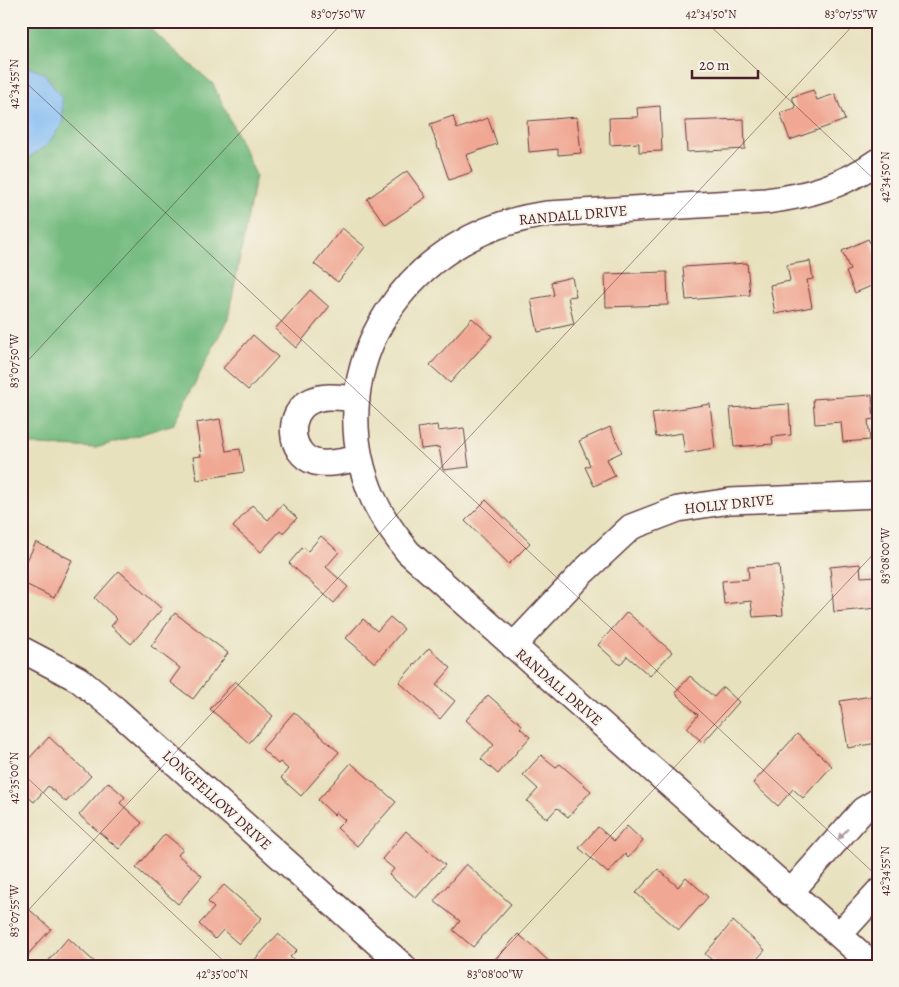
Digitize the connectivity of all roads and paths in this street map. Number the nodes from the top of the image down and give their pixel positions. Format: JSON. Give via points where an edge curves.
{"nodes":[{"id":1,"x":878,"y":161,"type":"edge"},
{"id":2,"x":357,"y":400,"type":"junction"},
{"id":3,"x":360,"y":458,"type":"junction"},
{"id":4,"x":878,"y":494,"type":"edge"},
{"id":5,"x":513,"y":646,"type":"junction"},
{"id":6,"x":21,"y":649,"type":"edge"},
{"id":7,"x":878,"y":801,"type":"edge"},
{"id":8,"x":878,"y":892,"type":"edge"},
{"id":9,"x":790,"y":893,"type":"junction"},
{"id":10,"x":840,"y":935,"type":"junction"},
{"id":11,"x":403,"y":966,"type":"edge"},
{"id":12,"x":874,"y":966,"type":"edge"}],
"edges":[{"from":1,"to":2,"type":"street","name":"RANDALL DRIVE","via":[[844,182],[795,197],[548,214],[524,217],[483,231],[432,262],[389,308],[370,344]]},
{"from":2,"to":3,"type":"street","name":"RANDALL DRIVE"},
{"from":2,"to":3,"type":"street","via":[[329,397],[308,402],[296,416],[293,436],[304,456],[313,461],[324,464]]},
{"from":3,"to":5,"type":"street","name":"RANDALL DRIVE","via":[[373,498],[408,552]]},
{"from":4,"to":5,"type":"street","name":"HOLLY DRIVE","via":[[730,501],[678,509],[632,527],[584,571]]},
{"from":5,"to":9,"type":"street","name":"RANDALL DRIVE"},
{"from":6,"to":11,"type":"street","name":"LONGFELLOW DRIVE","via":[[78,679],[115,709]]},
{"from":7,"to":9,"type":"street","one_way":true,"via":[[863,810]]},
{"from":8,"to":10,"type":"street"},
{"from":9,"to":10,"type":"street","name":"RANDALL DRIVE"},
{"from":10,"to":12,"type":"street","name":"RANDALL DRIVE"}]}
